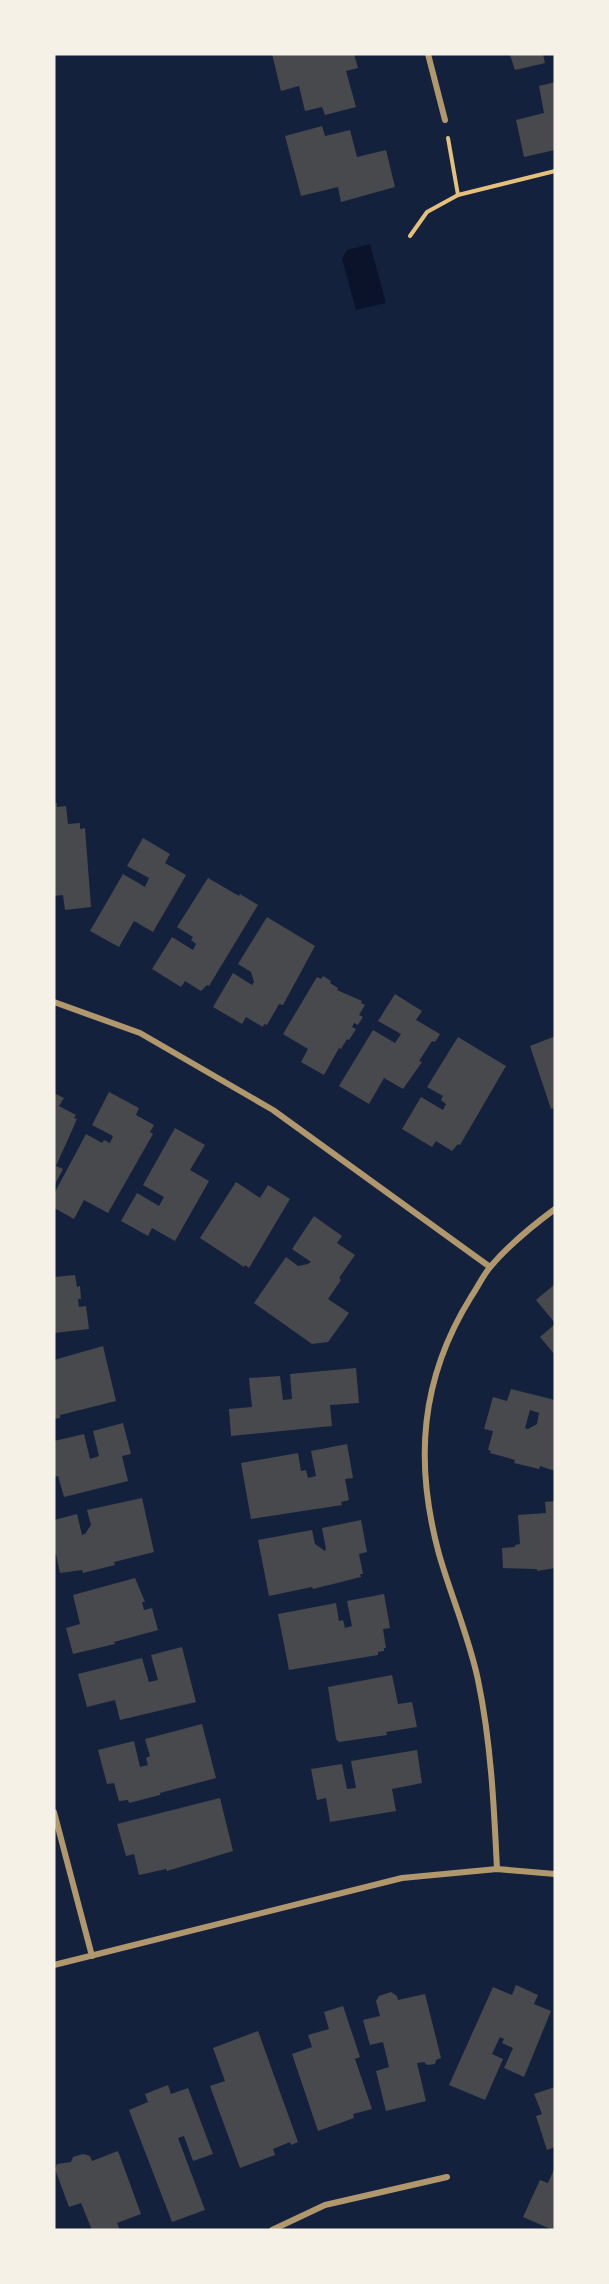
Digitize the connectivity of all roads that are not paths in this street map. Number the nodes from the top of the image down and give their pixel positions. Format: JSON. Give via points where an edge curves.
{"nodes":[{"id":1,"x":428,"y":54,"type":"edge"},
{"id":2,"x":445,"y":120,"type":"road end"},
{"id":3,"x":54,"y":1002,"type":"edge"},
{"id":4,"x":555,"y":1209,"type":"edge"},
{"id":5,"x":490,"y":1267,"type":"junction"},
{"id":6,"x":54,"y":1812,"type":"edge"},
{"id":7,"x":497,"y":1869,"type":"junction"},
{"id":8,"x":555,"y":1874,"type":"edge"},
{"id":9,"x":92,"y":1956,"type":"junction"},
{"id":10,"x":54,"y":1965,"type":"edge"},
{"id":11,"x":447,"y":2177,"type":"dead end"},
{"id":12,"x":272,"y":2230,"type":"edge"}],
"edges":[{"from":1,"to":2,"type":"street"},
{"from":3,"to":5,"type":"street","via":[[140,1033],[273,1110]]},
{"from":4,"to":5,"type":"street","via":[[529,1228]]},
{"from":5,"to":7,"type":"street","via":[[453,1330],[436,1373],[424,1430],[425,1489],[439,1553],[477,1678],[484,1718]]},
{"from":6,"to":9,"type":"street"},
{"from":7,"to":8,"type":"street"},
{"from":7,"to":9,"type":"street","via":[[402,1878]]},
{"from":9,"to":10,"type":"street"},
{"from":11,"to":12,"type":"street","via":[[325,2205]]}]}
